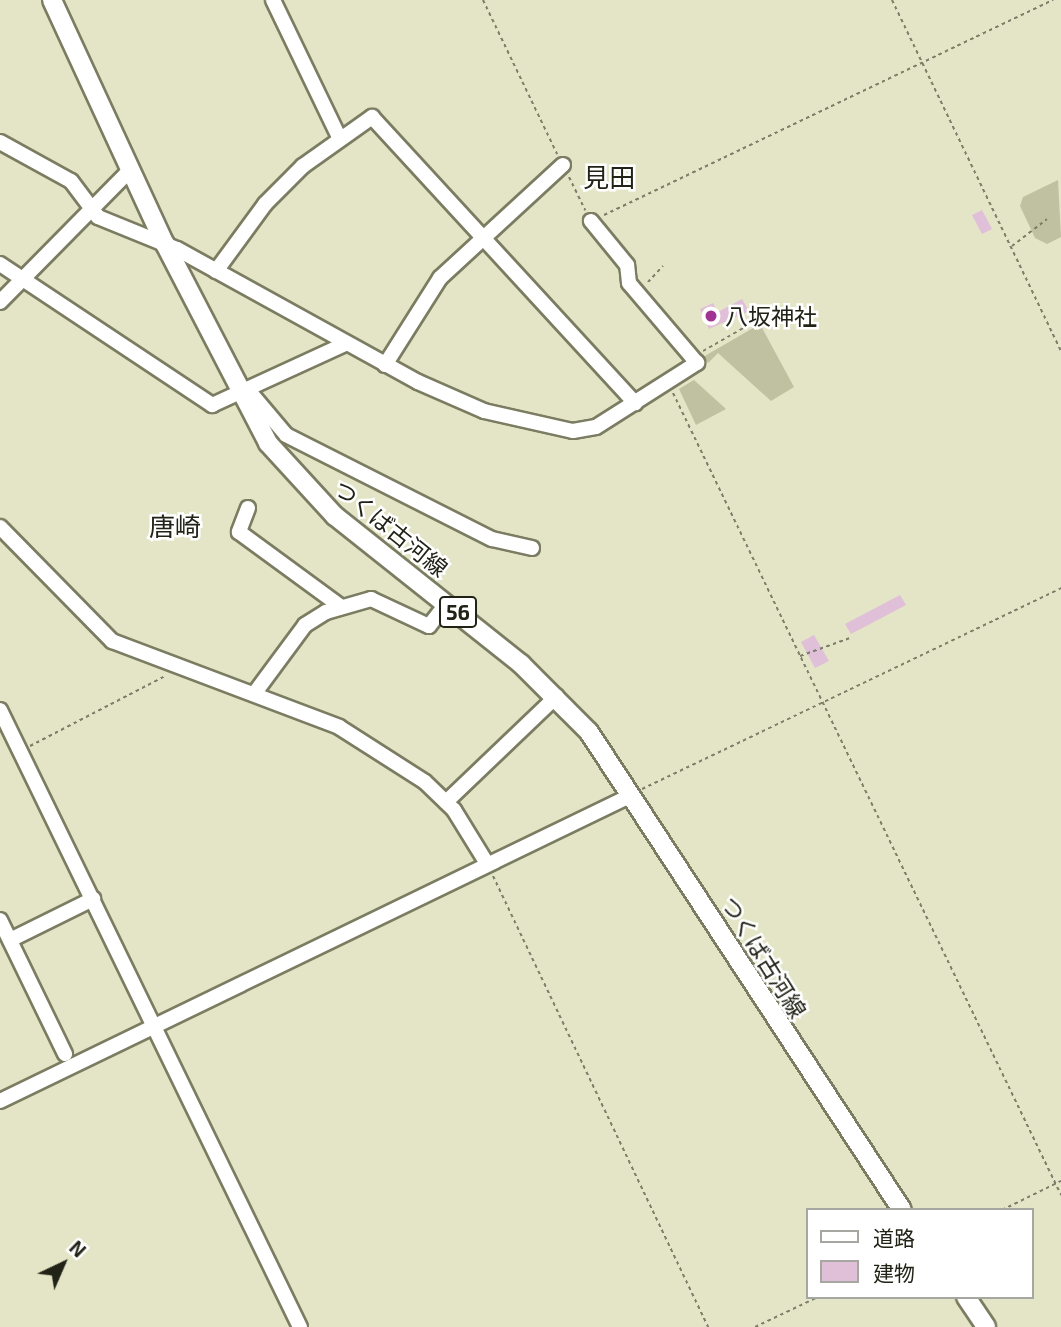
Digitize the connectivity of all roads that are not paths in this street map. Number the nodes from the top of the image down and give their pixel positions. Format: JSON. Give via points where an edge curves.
{"nodes":[{"id":1,"x":52,"y":0,"type":"edge"},
{"id":2,"x":273,"y":0,"type":"edge"},
{"id":3,"x":340,"y":139,"type":"junction"},
{"id":4,"x":0,"y":142,"type":"edge"},
{"id":5,"x":563,"y":165,"type":"road end"},
{"id":6,"x":130,"y":170,"type":"junction"},
{"id":7,"x":93,"y":212,"type":"junction"},
{"id":8,"x":591,"y":221,"type":"road end"},
{"id":9,"x":481,"y":238,"type":"junction"},
{"id":10,"x":165,"y":244,"type":"junction"},
{"id":11,"x":0,"y":264,"type":"edge"},
{"id":12,"x":216,"y":271,"type":"junction"},
{"id":13,"x":26,"y":282,"type":"junction"},
{"id":14,"x":0,"y":302,"type":"edge"},
{"id":15,"x":345,"y":344,"type":"junction"},
{"id":16,"x":385,"y":365,"type":"junction"},
{"id":17,"x":244,"y":394,"type":"junction"},
{"id":18,"x":635,"y":403,"type":"junction"},
{"id":19,"x":248,"y":508,"type":"dead end"},
{"id":20,"x":0,"y":527,"type":"edge"},
{"id":21,"x":532,"y":548,"type":"dead end"},
{"id":22,"x":447,"y":603,"type":"junction"},
{"id":23,"x":340,"y":607,"type":"junction"},
{"id":24,"x":254,"y":694,"type":"junction"},
{"id":25,"x":557,"y":696,"type":"junction"},
{"id":26,"x":0,"y":710,"type":"edge"},
{"id":27,"x":632,"y":795,"type":"junction"},
{"id":28,"x":446,"y":802,"type":"junction"},
{"id":29,"x":486,"y":862,"type":"junction"},
{"id":30,"x":93,"y":899,"type":"junction"},
{"id":31,"x":0,"y":920,"type":"edge"},
{"id":32,"x":10,"y":940,"type":"junction"},
{"id":33,"x":154,"y":1027,"type":"junction"},
{"id":34,"x":65,"y":1054,"type":"dead end"},
{"id":35,"x":0,"y":1101,"type":"edge"},
{"id":36,"x":901,"y":1208,"type":"edge"},
{"id":37,"x":967,"y":1299,"type":"edge"},
{"id":38,"x":300,"y":1327,"type":"edge"},
{"id":39,"x":986,"y":1327,"type":"edge"}],
"edges":[{"from":1,"to":6,"type":"main road","name":"つくば古河線","number":"56"},
{"from":2,"to":3,"type":"street"},
{"from":3,"to":9,"type":"street","via":[[372,117]]},
{"from":3,"to":12,"type":"street","via":[[265,204]]},
{"from":4,"to":7,"type":"street","via":[[71,181]]},
{"from":5,"to":9,"type":"street"},
{"from":6,"to":7,"type":"street"},
{"from":6,"to":10,"type":"main road","name":"つくば古河線","number":"56"},
{"from":7,"to":10,"type":"street"},
{"from":7,"to":13,"type":"street"},
{"from":8,"to":18,"type":"street","via":[[627,265],[637,293],[697,363]]},
{"from":9,"to":16,"type":"street","via":[[440,278]]},
{"from":9,"to":18,"type":"street"},
{"from":10,"to":12,"type":"street"},
{"from":10,"to":17,"type":"main road","name":"つくば古河線","number":"56"},
{"from":11,"to":13,"type":"street"},
{"from":12,"to":15,"type":"street"},
{"from":13,"to":14,"type":"street"},
{"from":13,"to":17,"type":"street","via":[[205,401],[222,404]]},
{"from":15,"to":16,"type":"street"},
{"from":15,"to":17,"type":"street"},
{"from":16,"to":18,"type":"street","via":[[484,411],[573,431],[596,427]]},
{"from":17,"to":21,"type":"street","via":[[286,435],[492,539]]},
{"from":17,"to":22,"type":"main road","name":"つくば古河線","number":"56","via":[[282,463],[314,497]]},
{"from":19,"to":23,"type":"street","via":[[239,532]]},
{"from":20,"to":24,"type":"street","via":[[112,641]]},
{"from":22,"to":23,"type":"street","via":[[429,626],[371,599]]},
{"from":22,"to":25,"type":"main road","name":"つくば古河線","number":"56"},
{"from":23,"to":24,"type":"street","via":[[305,625]]},
{"from":24,"to":28,"type":"street","via":[[339,727],[425,782]]},
{"from":25,"to":27,"type":"main road","name":"つくば古河線","number":"56"},
{"from":25,"to":28,"type":"street"},
{"from":26,"to":30,"type":"street"},
{"from":27,"to":29,"type":"street"},
{"from":27,"to":36,"type":"main road","name":"つくば古河線","number":"56"},
{"from":28,"to":29,"type":"street"},
{"from":29,"to":33,"type":"street"},
{"from":30,"to":32,"type":"street"},
{"from":30,"to":33,"type":"street"},
{"from":31,"to":32,"type":"street"},
{"from":32,"to":34,"type":"street"},
{"from":33,"to":35,"type":"street"},
{"from":33,"to":38,"type":"street"},
{"from":37,"to":39,"type":"main road"}]}
